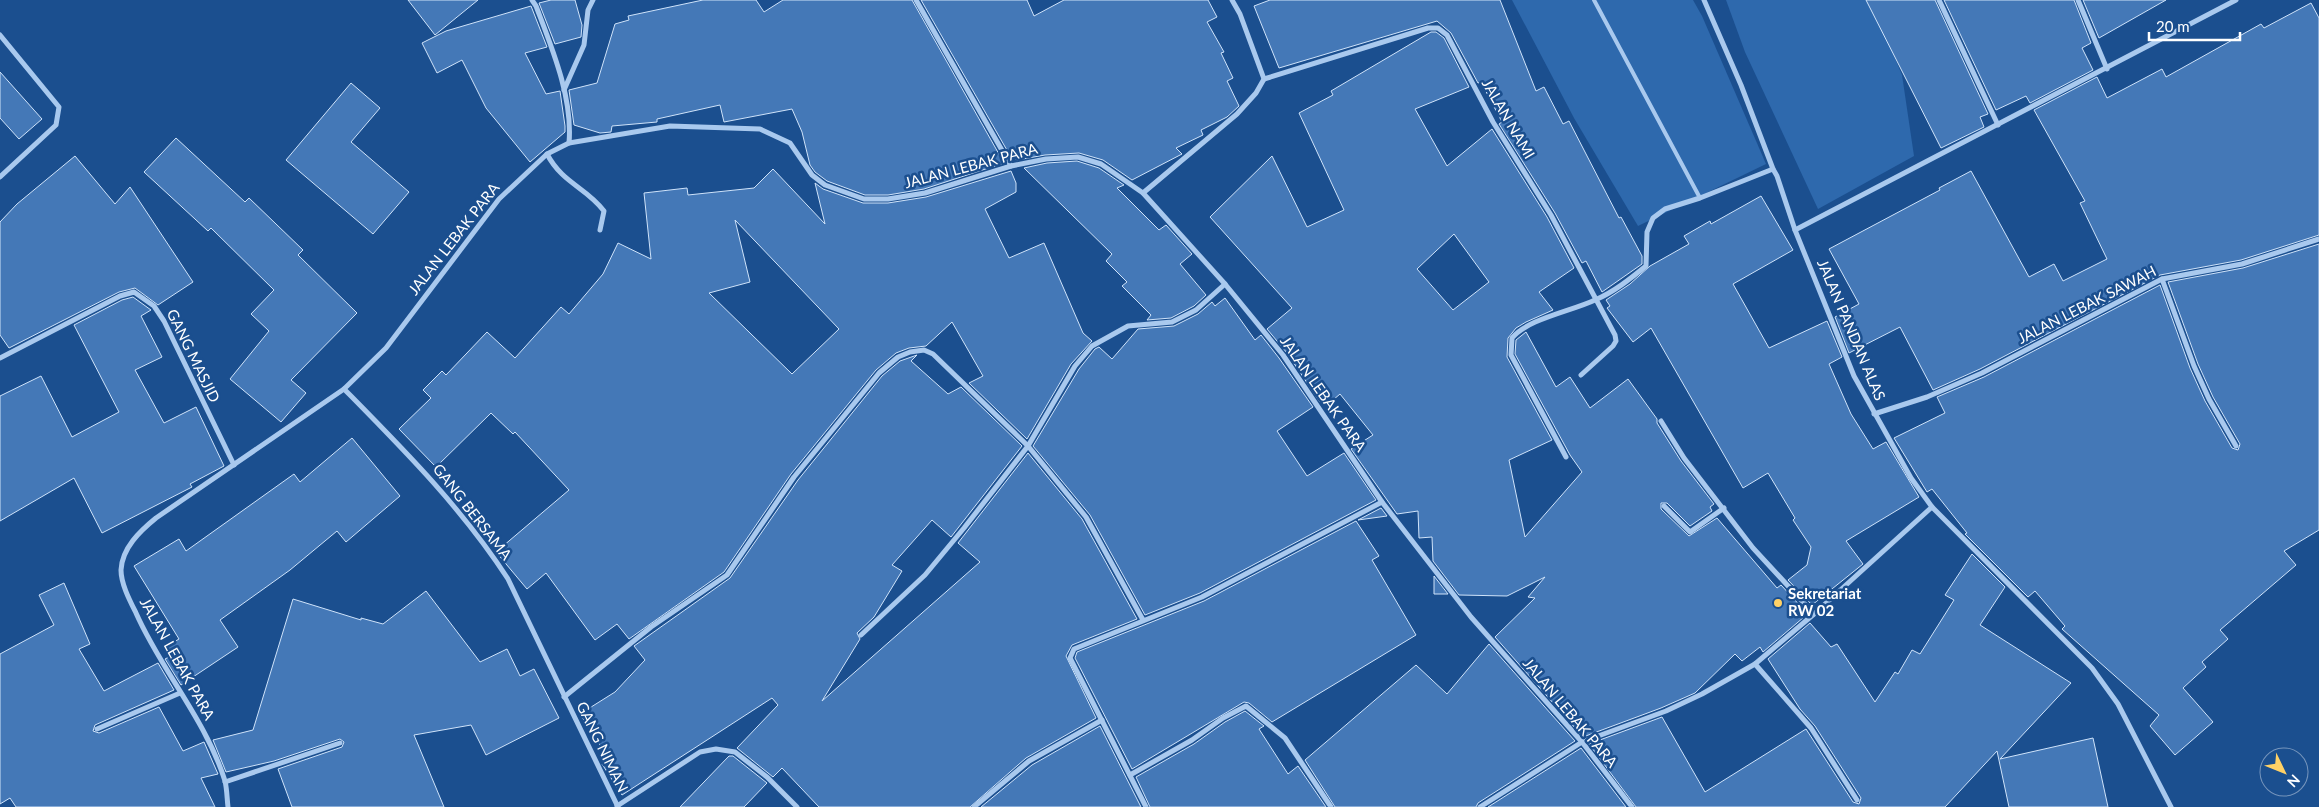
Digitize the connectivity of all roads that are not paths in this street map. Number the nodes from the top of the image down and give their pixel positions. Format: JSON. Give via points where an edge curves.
{"nodes":[{"id":1,"x":532,"y":0,"type":"edge"},
{"id":2,"x":593,"y":0,"type":"edge"},
{"id":3,"x":916,"y":0,"type":"edge"},
{"id":4,"x":1232,"y":0,"type":"edge"},
{"id":5,"x":1594,"y":0,"type":"edge"},
{"id":6,"x":1704,"y":0,"type":"edge"},
{"id":7,"x":1939,"y":0,"type":"edge"},
{"id":8,"x":2078,"y":0,"type":"edge"},
{"id":9,"x":2236,"y":0,"type":"edge"},
{"id":10,"x":0,"y":35,"type":"edge"},
{"id":11,"x":2107,"y":69,"type":"junction"},
{"id":12,"x":1264,"y":79,"type":"junction"},
{"id":13,"x":563,"y":90,"type":"junction"},
{"id":14,"x":1998,"y":125,"type":"junction"},
{"id":15,"x":569,"y":144,"type":"junction"},
{"id":16,"x":547,"y":154,"type":"junction"},
{"id":17,"x":1011,"y":166,"type":"junction"},
{"id":18,"x":1773,"y":169,"type":"junction"},
{"id":19,"x":0,"y":177,"type":"edge"},
{"id":20,"x":1143,"y":193,"type":"junction"},
{"id":21,"x":1700,"y":198,"type":"junction"},
{"id":22,"x":600,"y":230,"type":"dead end"},
{"id":23,"x":1795,"y":230,"type":"junction"},
{"id":24,"x":2319,"y":239,"type":"edge"},
{"id":25,"x":2162,"y":279,"type":"junction"},
{"id":26,"x":1225,"y":284,"type":"junction"},
{"id":27,"x":1595,"y":300,"type":"junction"},
{"id":28,"x":0,"y":358,"type":"edge"},
{"id":29,"x":1581,"y":375,"type":"dead end"},
{"id":30,"x":344,"y":389,"type":"junction"},
{"id":31,"x":1874,"y":414,"type":"junction"},
{"id":32,"x":1661,"y":421,"type":"dead end"},
{"id":33,"x":1028,"y":446,"type":"junction"},
{"id":34,"x":2236,"y":446,"type":"dead end"},
{"id":35,"x":1566,"y":457,"type":"dead end"},
{"id":36,"x":234,"y":466,"type":"junction"},
{"id":37,"x":1382,"y":502,"type":"junction"},
{"id":38,"x":1664,"y":506,"type":"dead end"},
{"id":39,"x":1932,"y":507,"type":"junction"},
{"id":40,"x":1724,"y":508,"type":"junction"},
{"id":41,"x":1814,"y":614,"type":"junction"},
{"id":42,"x":1143,"y":620,"type":"junction"},
{"id":43,"x":861,"y":635,"type":"dead end"},
{"id":44,"x":1755,"y":664,"type":"junction"},
{"id":45,"x":180,"y":692,"type":"junction"},
{"id":46,"x":564,"y":697,"type":"junction"},
{"id":47,"x":1102,"y":720,"type":"junction"},
{"id":48,"x":97,"y":729,"type":"dead end"},
{"id":49,"x":1582,"y":742,"type":"junction"},
{"id":50,"x":340,"y":743,"type":"dead end"},
{"id":51,"x":1130,"y":775,"type":"junction"},
{"id":52,"x":225,"y":782,"type":"junction"},
{"id":53,"x":1857,"y":800,"type":"dead end"},
{"id":54,"x":617,"y":806,"type":"edge"},
{"id":55,"x":228,"y":807,"type":"edge"},
{"id":56,"x":797,"y":807,"type":"edge"},
{"id":57,"x":974,"y":807,"type":"edge"},
{"id":58,"x":1146,"y":807,"type":"edge"},
{"id":59,"x":1331,"y":807,"type":"edge"},
{"id":60,"x":1480,"y":807,"type":"edge"},
{"id":61,"x":1632,"y":807,"type":"edge"},
{"id":62,"x":2171,"y":807,"type":"edge"}],
"edges":[{"from":1,"to":13,"type":"street","via":[[557,61]]},
{"from":2,"to":13,"type":"street","via":[[588,10],[584,45]]},
{"from":3,"to":17,"type":"street"},
{"from":4,"to":12,"type":"street"},
{"from":5,"to":21,"type":"lane"},
{"from":6,"to":18,"type":"street","name":"JALAN PANDAN ALAS"},
{"from":7,"to":14,"type":"street"},
{"from":8,"to":11,"type":"street"},
{"from":9,"to":11,"type":"street"},
{"from":10,"to":19,"type":"street","via":[[59,107],[56,125]]},
{"from":11,"to":14,"type":"street"},
{"from":12,"to":20,"type":"street","via":[[1237,114]]},
{"from":12,"to":27,"type":"street","name":"JALAN NAMI","via":[[1428,28],[1441,30],[1447,35],[1493,122],[1551,215]]},
{"from":13,"to":15,"type":"street","via":[[570,130]]},
{"from":14,"to":23,"type":"street"},
{"from":15,"to":16,"type":"street","name":"JALAN LEBAK PARA"},
{"from":15,"to":17,"type":"street","name":"JALAN LEBAK PARA","via":[[670,126],[760,129],[790,143],[812,175],[825,185],[864,198],[888,199],[925,193]]},
{"from":16,"to":22,"type":"street","via":[[555,169],[598,202],[604,211]]},
{"from":16,"to":30,"type":"street","name":"JALAN LEBAK PARA","via":[[498,199],[386,348]]},
{"from":17,"to":20,"type":"street","name":"JALAN LEBAK PARA","via":[[1046,158],[1078,157],[1101,164]]},
{"from":18,"to":21,"type":"street"},
{"from":18,"to":23,"type":"street","name":"JALAN PANDAN ALAS"},
{"from":20,"to":26,"type":"street","name":"JALAN LEBAK PARA"},
{"from":21,"to":27,"type":"street","via":[[1665,209],[1653,218],[1647,232],[1646,266]]},
{"from":23,"to":31,"type":"street","name":"JALAN PANDAN ALAS","via":[[1854,376]]},
{"from":24,"to":25,"type":"street","name":"JALAN LEBAK SAWAH","via":[[2242,264]]},
{"from":25,"to":31,"type":"street","name":"JALAN LEBAK SAWAH","via":[[1982,372],[1927,397]]},
{"from":25,"to":34,"type":"street","via":[[2194,366]]},
{"from":26,"to":33,"type":"street","via":[[1196,310],[1172,322],[1128,326],[1092,346],[1075,366]]},
{"from":26,"to":37,"type":"street","name":"JALAN LEBAK PARA","via":[[1283,355]]},
{"from":27,"to":29,"type":"street","name":"JALAN NAMI","via":[[1616,341]]},
{"from":27,"to":35,"type":"street","via":[[1524,328],[1515,334],[1511,344],[1511,355]]},
{"from":28,"to":36,"type":"street","name":"GANG MASJID","via":[[120,296],[134,292],[154,306],[164,321]]},
{"from":30,"to":36,"type":"street","name":"JALAN LEBAK PARA"},
{"from":30,"to":46,"type":"street","name":"GANG BERSAMA","via":[[422,468],[489,550],[508,579]]},
{"from":31,"to":39,"type":"street","name":"JALAN PANDAN ALAS"},
{"from":32,"to":40,"type":"street","via":[[1678,451]]},
{"from":33,"to":42,"type":"street","via":[[1086,517]]},
{"from":33,"to":43,"type":"street","via":[[925,575]]},
{"from":33,"to":46,"type":"street","via":[[933,354],[924,350],[898,357],[879,374],[794,477],[727,575],[651,627]]},
{"from":36,"to":45,"type":"street","name":"JALAN LEBAK PARA","via":[[156,518],[138,533],[124,555],[121,571],[128,596],[142,628]]},
{"from":37,"to":42,"type":"street","via":[[1202,596]]},
{"from":37,"to":49,"type":"street","name":"JALAN LEBAK PARA","via":[[1471,618]]},
{"from":38,"to":40,"type":"street","via":[[1690,532]]},
{"from":39,"to":41,"type":"street"},
{"from":39,"to":62,"type":"street","name":"JALAN PANDAN ALAS","via":[[2092,668],[2118,704]]},
{"from":40,"to":41,"type":"street","via":[[1753,548]]},
{"from":41,"to":44,"type":"street"},
{"from":42,"to":47,"type":"street","via":[[1071,653],[1070,658]]},
{"from":44,"to":49,"type":"street","via":[[1666,711]]},
{"from":44,"to":53,"type":"street","via":[[1811,728]]},
{"from":45,"to":48,"type":"street"},
{"from":45,"to":52,"type":"street","name":"JALAN LEBAK PARA","via":[[208,741]]},
{"from":46,"to":54,"type":"street","name":"GANG NIMAN"},
{"from":47,"to":51,"type":"street"},
{"from":47,"to":57,"type":"street","via":[[1029,761]]},
{"from":49,"to":60,"type":"street"},
{"from":49,"to":61,"type":"street","name":"JALAN LEBAK PARA"},
{"from":50,"to":52,"type":"street"},
{"from":51,"to":58,"type":"street"},
{"from":51,"to":59,"type":"street","via":[[1246,706],[1285,738]]},
{"from":52,"to":55,"type":"street","name":"JALAN LEBAK PARA"},
{"from":54,"to":56,"type":"street","via":[[700,752],[716,749],[735,752],[767,777]]}]}
